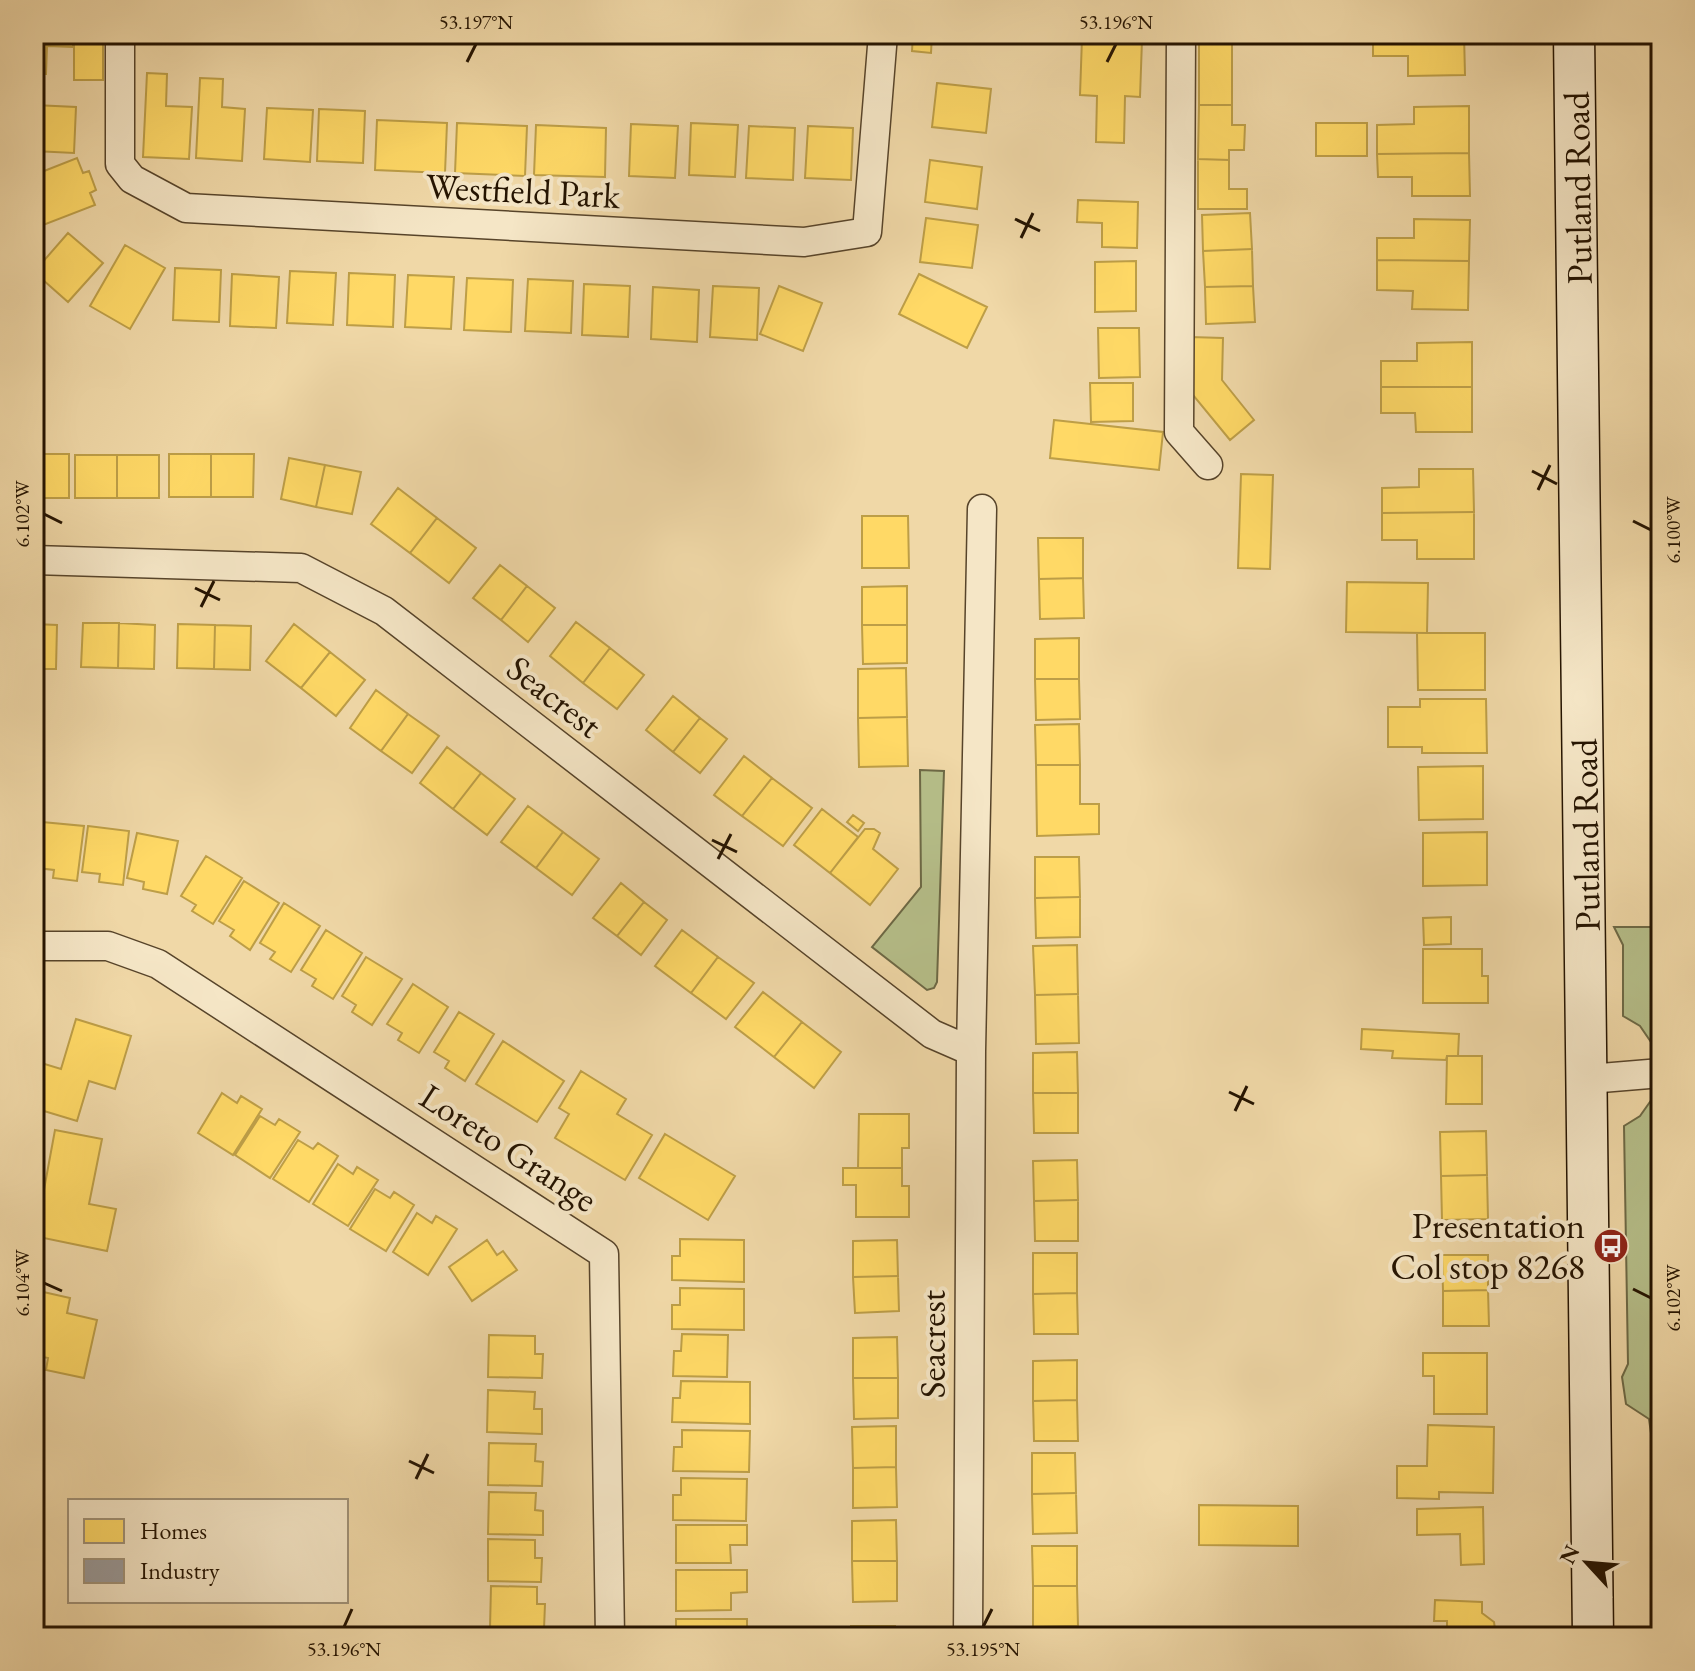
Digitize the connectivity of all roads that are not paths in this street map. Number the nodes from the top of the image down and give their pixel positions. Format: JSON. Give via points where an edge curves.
{"nodes":[{"id":1,"x":120,"y":34,"type":"edge"},
{"id":2,"x":883,"y":34,"type":"edge"},
{"id":3,"x":1181,"y":34,"type":"edge"},
{"id":4,"x":1574,"y":34,"type":"edge"},
{"id":5,"x":1208,"y":465,"type":"dead end"},
{"id":6,"x":982,"y":509,"type":"dead end"},
{"id":7,"x":34,"y":560,"type":"edge"},
{"id":8,"x":34,"y":946,"type":"edge"},
{"id":9,"x":971,"y":1051,"type":"junction"},
{"id":10,"x":1661,"y":1073,"type":"edge"},
{"id":11,"x":1589,"y":1079,"type":"junction"},
{"id":12,"x":610,"y":1637,"type":"edge"},
{"id":13,"x":968,"y":1637,"type":"edge"},
{"id":14,"x":1593,"y":1637,"type":"edge"}],
"edges":[{"from":1,"to":2,"type":"street","name":"Westfield Park","via":[[120,164],[132,179],[186,208],[804,242],[867,232]]},
{"from":3,"to":5,"type":"street","via":[[1179,432]]},
{"from":4,"to":11,"type":"main road","name":"Putland Road"},
{"from":6,"to":9,"type":"street","name":"Seacrest"},
{"from":7,"to":9,"type":"street","name":"Seacrest","via":[[301,568],[384,611],[932,1034]]},
{"from":8,"to":12,"type":"street","name":"Loreto Grange","via":[[88,943],[158,964],[604,1254]]},
{"from":9,"to":13,"type":"street","name":"Seacrest"},
{"from":10,"to":11,"type":"street"},
{"from":11,"to":14,"type":"main road","name":"Putland Road"}]}
